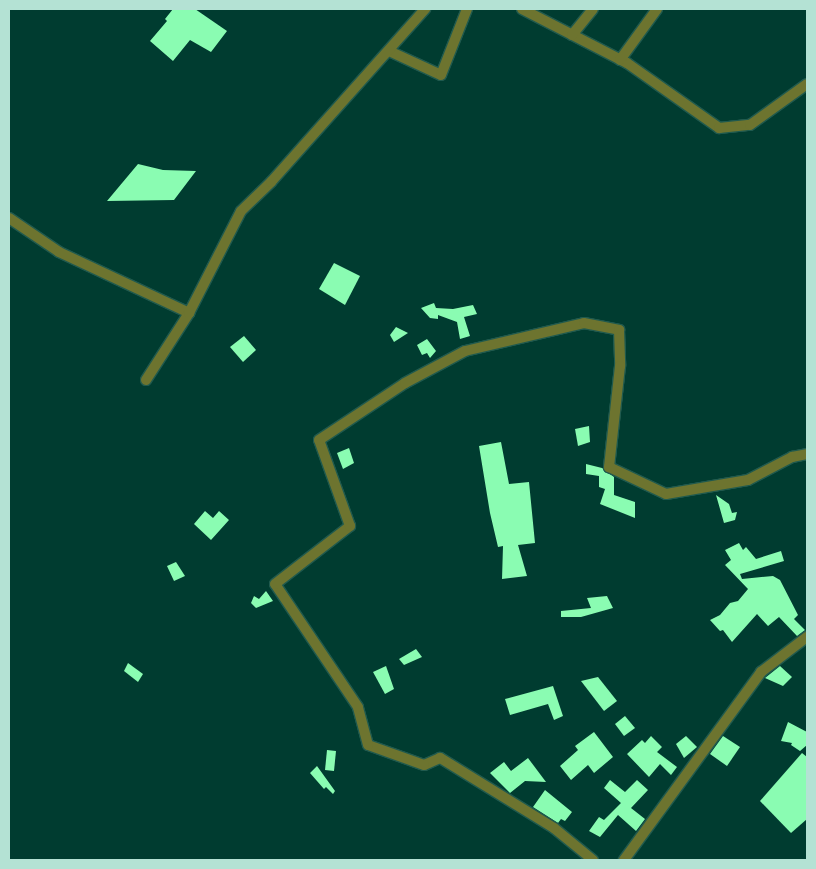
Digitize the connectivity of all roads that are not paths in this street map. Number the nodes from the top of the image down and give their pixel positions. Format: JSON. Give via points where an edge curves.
{"nodes":[{"id":1,"x":425,"y":9,"type":"edge"},
{"id":2,"x":467,"y":9,"type":"edge"},
{"id":3,"x":594,"y":9,"type":"edge"},
{"id":4,"x":657,"y":9,"type":"edge"},
{"id":5,"x":526,"y":10,"type":"edge"},
{"id":6,"x":572,"y":35,"type":"junction"},
{"id":7,"x":390,"y":51,"type":"junction"},
{"id":8,"x":620,"y":60,"type":"junction"},
{"id":9,"x":807,"y":84,"type":"edge"},
{"id":10,"x":9,"y":218,"type":"edge"},
{"id":11,"x":189,"y":313,"type":"junction"},
{"id":12,"x":146,"y":380,"type":"dead end"},
{"id":13,"x":807,"y":454,"type":"edge"},
{"id":14,"x":807,"y":637,"type":"edge"},
{"id":15,"x":593,"y":860,"type":"edge"},
{"id":16,"x":624,"y":860,"type":"edge"}],
"edges":[{"from":1,"to":7,"type":"street"},
{"from":2,"to":7,"type":"street","via":[[441,74]]},
{"from":3,"to":6,"type":"street"},
{"from":4,"to":8,"type":"street"},
{"from":5,"to":6,"type":"street"},
{"from":6,"to":8,"type":"street"},
{"from":7,"to":11,"type":"street","via":[[241,211]]},
{"from":8,"to":9,"type":"street","via":[[719,128],[750,125]]},
{"from":10,"to":11,"type":"street","via":[[59,252]]},
{"from":11,"to":12,"type":"street"},
{"from":13,"to":15,"type":"street","via":[[792,457],[748,480],[666,494],[609,467],[620,366],[619,330],[584,322],[465,352],[404,383],[319,440],[350,526],[275,584],[358,707],[368,744],[424,765],[440,758],[554,828]]},
{"from":14,"to":16,"type":"street","via":[[761,672],[751,684]]}]}
